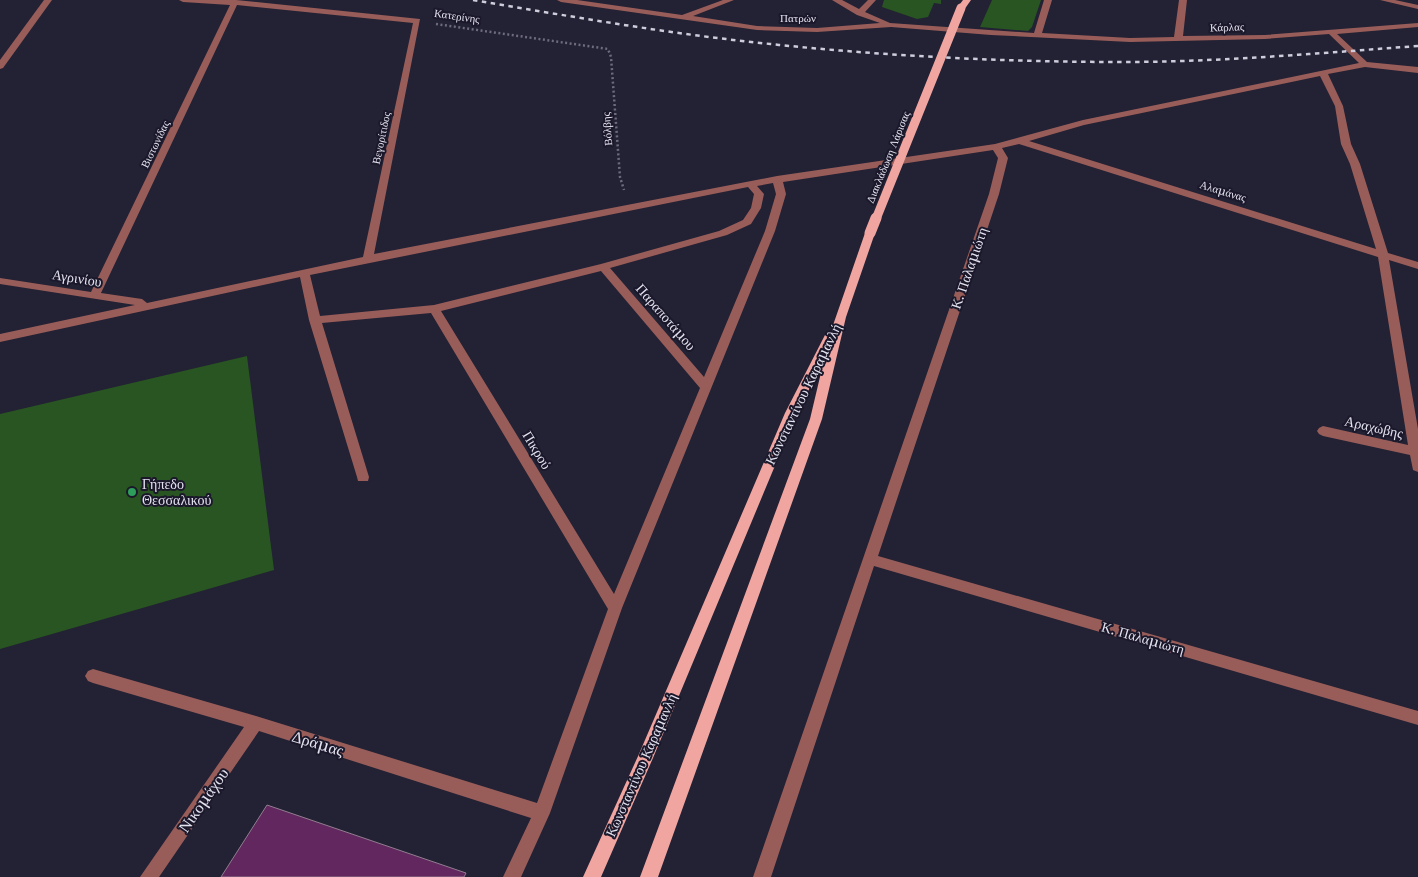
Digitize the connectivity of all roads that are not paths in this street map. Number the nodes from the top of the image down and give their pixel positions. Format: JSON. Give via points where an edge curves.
{"nodes":[{"id":1,"x":48,"y":0,"type":"edge"},
{"id":2,"x":184,"y":0,"type":"edge"},
{"id":3,"x":561,"y":0,"type":"edge"},
{"id":4,"x":730,"y":0,"type":"edge"},
{"id":5,"x":836,"y":0,"type":"edge"},
{"id":6,"x":872,"y":0,"type":"edge"},
{"id":7,"x":967,"y":0,"type":"edge"},
{"id":8,"x":1048,"y":0,"type":"edge"},
{"id":9,"x":1183,"y":0,"type":"edge"},
{"id":10,"x":1384,"y":0,"type":"edge"},
{"id":11,"x":235,"y":2,"type":"junction"},
{"id":12,"x":962,"y":4,"type":"edge"},
{"id":13,"x":1418,"y":7,"type":"edge"},
{"id":14,"x":860,"y":14,"type":"junction"},
{"id":15,"x":679,"y":18,"type":"junction"},
{"id":16,"x":417,"y":21,"type":"joint"},
{"id":17,"x":891,"y":25,"type":"junction"},
{"id":18,"x":1418,"y":25,"type":"edge"},
{"id":19,"x":1332,"y":32,"type":"junction"},
{"id":20,"x":1036,"y":35,"type":"junction"},
{"id":21,"x":1178,"y":40,"type":"junction"},
{"id":22,"x":1365,"y":64,"type":"junction"},
{"id":23,"x":0,"y":66,"type":"edge"},
{"id":24,"x":1418,"y":70,"type":"edge"},
{"id":25,"x":1322,"y":73,"type":"junction"},
{"id":26,"x":1020,"y":141,"type":"junction"},
{"id":27,"x":996,"y":148,"type":"junction"},
{"id":28,"x":777,"y":179,"type":"junction"},
{"id":29,"x":750,"y":184,"type":"junction"},
{"id":30,"x":1383,"y":255,"type":"junction"},
{"id":31,"x":368,"y":259,"type":"junction"},
{"id":32,"x":1418,"y":266,"type":"edge"},
{"id":33,"x":603,"y":267,"type":"junction"},
{"id":34,"x":304,"y":273,"type":"junction"},
{"id":35,"x":0,"y":282,"type":"edge"},
{"id":36,"x":95,"y":295,"type":"junction"},
{"id":37,"x":149,"y":305,"type":"junction"},
{"id":38,"x":434,"y":309,"type":"junction"},
{"id":39,"x":840,"y":317,"type":"junction"},
{"id":40,"x":316,"y":320,"type":"junction"},
{"id":41,"x":0,"y":338,"type":"edge"},
{"id":42,"x":706,"y":387,"type":"junction"},
{"id":43,"x":1323,"y":431,"type":"dead end"},
{"id":44,"x":1417,"y":452,"type":"edge"},
{"id":45,"x":1418,"y":466,"type":"edge"},
{"id":46,"x":363,"y":477,"type":"dead end"},
{"id":47,"x":869,"y":559,"type":"junction"},
{"id":48,"x":615,"y":608,"type":"junction"},
{"id":49,"x":92,"y":676,"type":"dead end"},
{"id":50,"x":1418,"y":718,"type":"edge"},
{"id":51,"x":256,"y":724,"type":"junction"},
{"id":52,"x":542,"y":813,"type":"junction"},
{"id":53,"x":150,"y":877,"type":"edge"},
{"id":54,"x":512,"y":877,"type":"edge"},
{"id":55,"x":592,"y":877,"type":"edge"},
{"id":56,"x":649,"y":877,"type":"edge"},
{"id":57,"x":762,"y":877,"type":"edge"}],
"edges":[{"from":1,"to":23,"type":"street"},
{"from":2,"to":11,"type":"street","name":"Κατερίνης"},
{"from":3,"to":15,"type":"street","name":"Πατρών"},
{"from":4,"to":15,"type":"street"},
{"from":5,"to":14,"type":"street"},
{"from":6,"to":14,"type":"street"},
{"from":7,"to":12,"type":"main road","name":"Διακλάδωση Λάρισας"},
{"from":8,"to":20,"type":"street"},
{"from":9,"to":21,"type":"street"},
{"from":10,"to":13,"type":"street"},
{"from":11,"to":16,"type":"street","name":"Κατερίνης"},
{"from":11,"to":36,"type":"street","name":"Βιστωνίδας"},
{"from":12,"to":39,"type":"main road","name":"Διακλάδωση Λάρισας","bridge":true,"via":[[870,233]]},
{"from":14,"to":17,"type":"street"},
{"from":15,"to":17,"type":"street","name":"Πατρών","via":[[786,30]]},
{"from":16,"to":31,"type":"street","name":"Βεγορίτιδος"},
{"from":17,"to":20,"type":"street","name":"Πατρών"},
{"from":18,"to":19,"type":"street","name":"Κάρλας"},
{"from":19,"to":21,"type":"street","name":"Κάρλας"},
{"from":19,"to":22,"type":"street"},
{"from":20,"to":21,"type":"street","name":"Κάρλας"},
{"from":22,"to":24,"type":"street"},
{"from":22,"to":25,"type":"street"},
{"from":25,"to":26,"type":"street","via":[[1083,123]]},
{"from":25,"to":30,"type":"street","via":[[1339,106],[1346,144]]},
{"from":26,"to":27,"type":"street"},
{"from":26,"to":30,"type":"street","name":"Αλαμάνας"},
{"from":27,"to":28,"type":"street"},
{"from":27,"to":47,"type":"street","name":"Κ. Παλαμιώτη","via":[[1003,158],[997,183]]},
{"from":28,"to":29,"type":"street"},
{"from":28,"to":42,"type":"street","via":[[781,194],[778,208]]},
{"from":29,"to":31,"type":"street"},
{"from":29,"to":33,"type":"street","via":[[759,194],[758,201],[750,218],[741,226]]},
{"from":30,"to":32,"type":"street","name":"Αλαμάνας"},
{"from":30,"to":44,"type":"street"},
{"from":31,"to":34,"type":"street"},
{"from":33,"to":38,"type":"street"},
{"from":33,"to":42,"type":"street","name":"Παραποτάμου"},
{"from":34,"to":37,"type":"street"},
{"from":34,"to":40,"type":"street"},
{"from":35,"to":36,"type":"street","name":"Αγρινίου"},
{"from":36,"to":37,"type":"street","name":"Αγρινίου"},
{"from":37,"to":41,"type":"street"},
{"from":38,"to":40,"type":"street"},
{"from":38,"to":48,"type":"street","name":"Πικρού"},
{"from":39,"to":55,"type":"main road","name":"Κωνσταντίνου Καραμανλή","via":[[791,414]]},
{"from":39,"to":56,"type":"main road","name":"Κωνσταντίνου Καραμανλή","via":[[816,419]]},
{"from":40,"to":46,"type":"street"},
{"from":42,"to":48,"type":"street"},
{"from":43,"to":44,"type":"street","name":"Αραχώβης"},
{"from":44,"to":45,"type":"street"},
{"from":47,"to":50,"type":"street","name":"Κ. Παλαμιώτη"},
{"from":47,"to":57,"type":"street","name":"Κ. Παλαμιώτη"},
{"from":48,"to":52,"type":"street"},
{"from":49,"to":51,"type":"street","name":"Δράμας"},
{"from":51,"to":52,"type":"street","name":"Δράμας"},
{"from":51,"to":53,"type":"street","name":"Νικομάχου"},
{"from":52,"to":54,"type":"street"}]}
